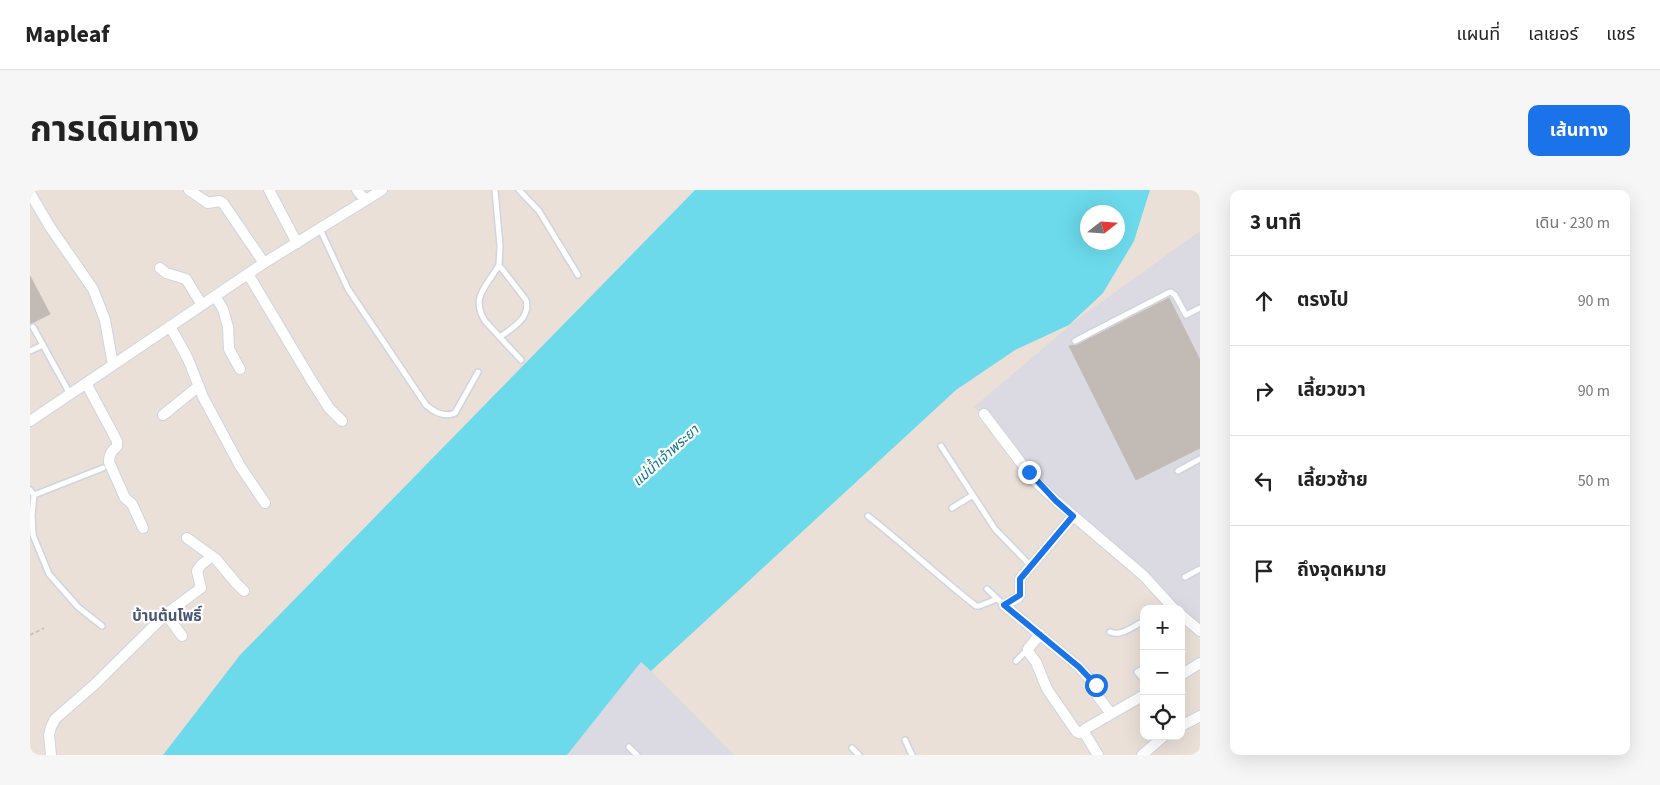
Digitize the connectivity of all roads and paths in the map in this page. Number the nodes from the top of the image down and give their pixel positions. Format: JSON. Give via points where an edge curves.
{"nodes":[{"id":1,"x":189,"y":190,"type":"edge"},
{"id":2,"x":269,"y":190,"type":"edge"},
{"id":3,"x":357,"y":190,"type":"edge"},
{"id":4,"x":382,"y":190,"type":"edge"},
{"id":5,"x":495,"y":190,"type":"edge"},
{"id":6,"x":519,"y":190,"type":"edge"},
{"id":7,"x":30,"y":193,"type":"edge"},
{"id":8,"x":369,"y":195,"type":"edge"},
{"id":9,"x":320,"y":228,"type":"junction"},
{"id":10,"x":298,"y":243,"type":"junction"},
{"id":11,"x":264,"y":263,"type":"junction"},
{"id":12,"x":499,"y":265,"type":"junction"},
{"id":13,"x":160,"y":268,"type":"dead end"},
{"id":14,"x":248,"y":274,"type":"junction"},
{"id":15,"x":578,"y":275,"type":"dead end"},
{"id":16,"x":215,"y":296,"type":"junction"},
{"id":17,"x":202,"y":305,"type":"junction"},
{"id":18,"x":1200,"y":308,"type":"edge"},
{"id":19,"x":170,"y":326,"type":"junction"},
{"id":20,"x":33,"y":327,"type":"dead end"},
{"id":21,"x":500,"y":337,"type":"junction"},
{"id":22,"x":1075,"y":341,"type":"dead end"},
{"id":23,"x":44,"y":345,"type":"junction"},
{"id":24,"x":30,"y":351,"type":"edge"},
{"id":25,"x":522,"y":360,"type":"dead end"},
{"id":26,"x":113,"y":365,"type":"junction"},
{"id":27,"x":240,"y":369,"type":"dead end"},
{"id":28,"x":478,"y":372,"type":"dead end"},
{"id":29,"x":86,"y":383,"type":"junction"},
{"id":30,"x":199,"y":386,"type":"junction"},
{"id":31,"x":70,"y":394,"type":"junction"},
{"id":32,"x":984,"y":414,"type":"dead end"},
{"id":33,"x":163,"y":415,"type":"dead end"},
{"id":34,"x":30,"y":421,"type":"edge"},
{"id":35,"x":342,"y":421,"type":"dead end"},
{"id":36,"x":940,"y":446,"type":"dead end"},
{"id":37,"x":1200,"y":459,"type":"edge"},
{"id":38,"x":103,"y":468,"type":"dead end"},
{"id":39,"x":1178,"y":470,"type":"dead end"},
{"id":40,"x":32,"y":492,"type":"edge"},
{"id":41,"x":973,"y":495,"type":"junction"},
{"id":42,"x":265,"y":503,"type":"dead end"},
{"id":43,"x":952,"y":508,"type":"dead end"},
{"id":44,"x":868,"y":516,"type":"dead end"},
{"id":45,"x":1073,"y":516,"type":"junction"},
{"id":46,"x":143,"y":528,"type":"dead end"},
{"id":47,"x":187,"y":538,"type":"dead end"},
{"id":48,"x":212,"y":556,"type":"junction"},
{"id":49,"x":1030,"y":565,"type":"junction"},
{"id":50,"x":1200,"y":569,"type":"edge"},
{"id":51,"x":1186,"y":577,"type":"dead end"},
{"id":52,"x":987,"y":589,"type":"dead end"},
{"id":53,"x":244,"y":591,"type":"dead end"},
{"id":54,"x":1000,"y":602,"type":"junction"},
{"id":55,"x":1171,"y":605,"type":"edge"},
{"id":56,"x":166,"y":614,"type":"junction"},
{"id":57,"x":1185,"y":618,"type":"edge"},
{"id":58,"x":1140,"y":623,"type":"edge"},
{"id":59,"x":102,"y":626,"type":"dead end"},
{"id":60,"x":44,"y":628,"type":"dead end"},
{"id":61,"x":1200,"y":631,"type":"edge"},
{"id":62,"x":1110,"y":632,"type":"dead end"},
{"id":63,"x":1040,"y":634,"type":"junction"},
{"id":64,"x":30,"y":635,"type":"edge"},
{"id":65,"x":182,"y":636,"type":"dead end"},
{"id":66,"x":1028,"y":649,"type":"junction"},
{"id":67,"x":1016,"y":661,"type":"dead end"},
{"id":68,"x":1200,"y":663,"type":"edge"},
{"id":69,"x":1185,"y":672,"type":"edge"},
{"id":70,"x":1140,"y":698,"type":"edge"},
{"id":71,"x":1111,"y":714,"type":"junction"},
{"id":72,"x":1200,"y":716,"type":"edge"},
{"id":73,"x":1185,"y":724,"type":"edge"},
{"id":74,"x":1084,"y":731,"type":"junction"},
{"id":75,"x":905,"y":740,"type":"dead end"},
{"id":76,"x":1159,"y":740,"type":"edge"},
{"id":77,"x":629,"y":747,"type":"dead end"},
{"id":78,"x":852,"y":748,"type":"dead end"},
{"id":79,"x":51,"y":755,"type":"edge"},
{"id":80,"x":637,"y":755,"type":"edge"},
{"id":81,"x":859,"y":755,"type":"edge"},
{"id":82,"x":912,"y":755,"type":"edge"},
{"id":83,"x":1098,"y":755,"type":"edge"},
{"id":84,"x":1142,"y":755,"type":"edge"}],
"edges":[{"from":1,"to":11,"type":"street","via":[[208,203],[223,203]]},
{"from":2,"to":10,"type":"street"},
{"from":3,"to":8,"type":"street"},
{"from":4,"to":8,"type":"street"},
{"from":5,"to":12,"type":"lane"},
{"from":6,"to":15,"type":"lane","via":[[539,211]]},
{"from":7,"to":26,"type":"street","via":[[93,289],[105,320]]},
{"from":8,"to":9,"type":"street"},
{"from":9,"to":10,"type":"street"},
{"from":9,"to":28,"type":"lane","via":[[348,289],[426,405],[434,412],[455,413]]},
{"from":10,"to":11,"type":"street"},
{"from":11,"to":14,"type":"street"},
{"from":12,"to":21,"type":"lane","via":[[479,297],[478,306],[480,314]]},
{"from":12,"to":21,"type":"lane","via":[[528,306],[524,318]]},
{"from":13,"to":17,"type":"street","via":[[186,280]]},
{"from":14,"to":16,"type":"street"},
{"from":14,"to":35,"type":"street","via":[[329,408]]},
{"from":16,"to":17,"type":"street"},
{"from":16,"to":27,"type":"street","via":[[228,327],[229,349]]},
{"from":17,"to":19,"type":"street"},
{"from":18,"to":22,"type":"lane","via":[[1186,315],[1171,292]]},
{"from":19,"to":26,"type":"street"},
{"from":19,"to":30,"type":"street"},
{"from":20,"to":23,"type":"lane"},
{"from":21,"to":25,"type":"lane"},
{"from":23,"to":24,"type":"lane"},
{"from":23,"to":31,"type":"lane"},
{"from":26,"to":29,"type":"street"},
{"from":29,"to":31,"type":"street"},
{"from":29,"to":46,"type":"street","via":[[117,441],[109,462],[124,498],[132,504]]},
{"from":30,"to":33,"type":"street"},
{"from":30,"to":42,"type":"street","via":[[240,466]]},
{"from":31,"to":34,"type":"street"},
{"from":32,"to":45,"type":"street","via":[[1034,480]]},
{"from":36,"to":41,"type":"lane"},
{"from":37,"to":39,"type":"lane"},
{"from":38,"to":40,"type":"lane"},
{"from":40,"to":59,"type":"lane","via":[[33,535],[49,574],[78,608]]},
{"from":41,"to":43,"type":"lane"},
{"from":41,"to":49,"type":"lane","via":[[994,529]]},
{"from":44,"to":54,"type":"lane","via":[[976,606]]},
{"from":45,"to":49,"type":"street"},
{"from":45,"to":55,"type":"street","via":[[1144,576]]},
{"from":47,"to":48,"type":"street"},
{"from":48,"to":53,"type":"street"},
{"from":48,"to":56,"type":"street","via":[[197,571],[201,588]]},
{"from":49,"to":54,"type":"street","via":[[1020,579],[1020,595]]},
{"from":50,"to":51,"type":"lane"},
{"from":52,"to":54,"type":"lane"},
{"from":54,"to":63,"type":"street"},
{"from":56,"to":65,"type":"street"},
{"from":56,"to":79,"type":"street","via":[[55,719],[49,735]]},
{"from":57,"to":61,"type":"street"},
{"from":58,"to":62,"type":"lane","via":[[1120,634]]},
{"from":60,"to":64,"type":"path"},
{"from":63,"to":66,"type":"street"},
{"from":63,"to":71,"type":"street","via":[[1096,685],[1097,697]]},
{"from":66,"to":67,"type":"lane"},
{"from":66,"to":74,"type":"street","via":[[1047,690],[1076,731]]},
{"from":68,"to":69,"type":"street"},
{"from":70,"to":71,"type":"street"},
{"from":71,"to":74,"type":"street"},
{"from":72,"to":73,"type":"street"},
{"from":74,"to":83,"type":"street"},
{"from":75,"to":82,"type":"lane"},
{"from":76,"to":84,"type":"street"},
{"from":77,"to":80,"type":"lane"},
{"from":78,"to":81,"type":"lane"}]}
